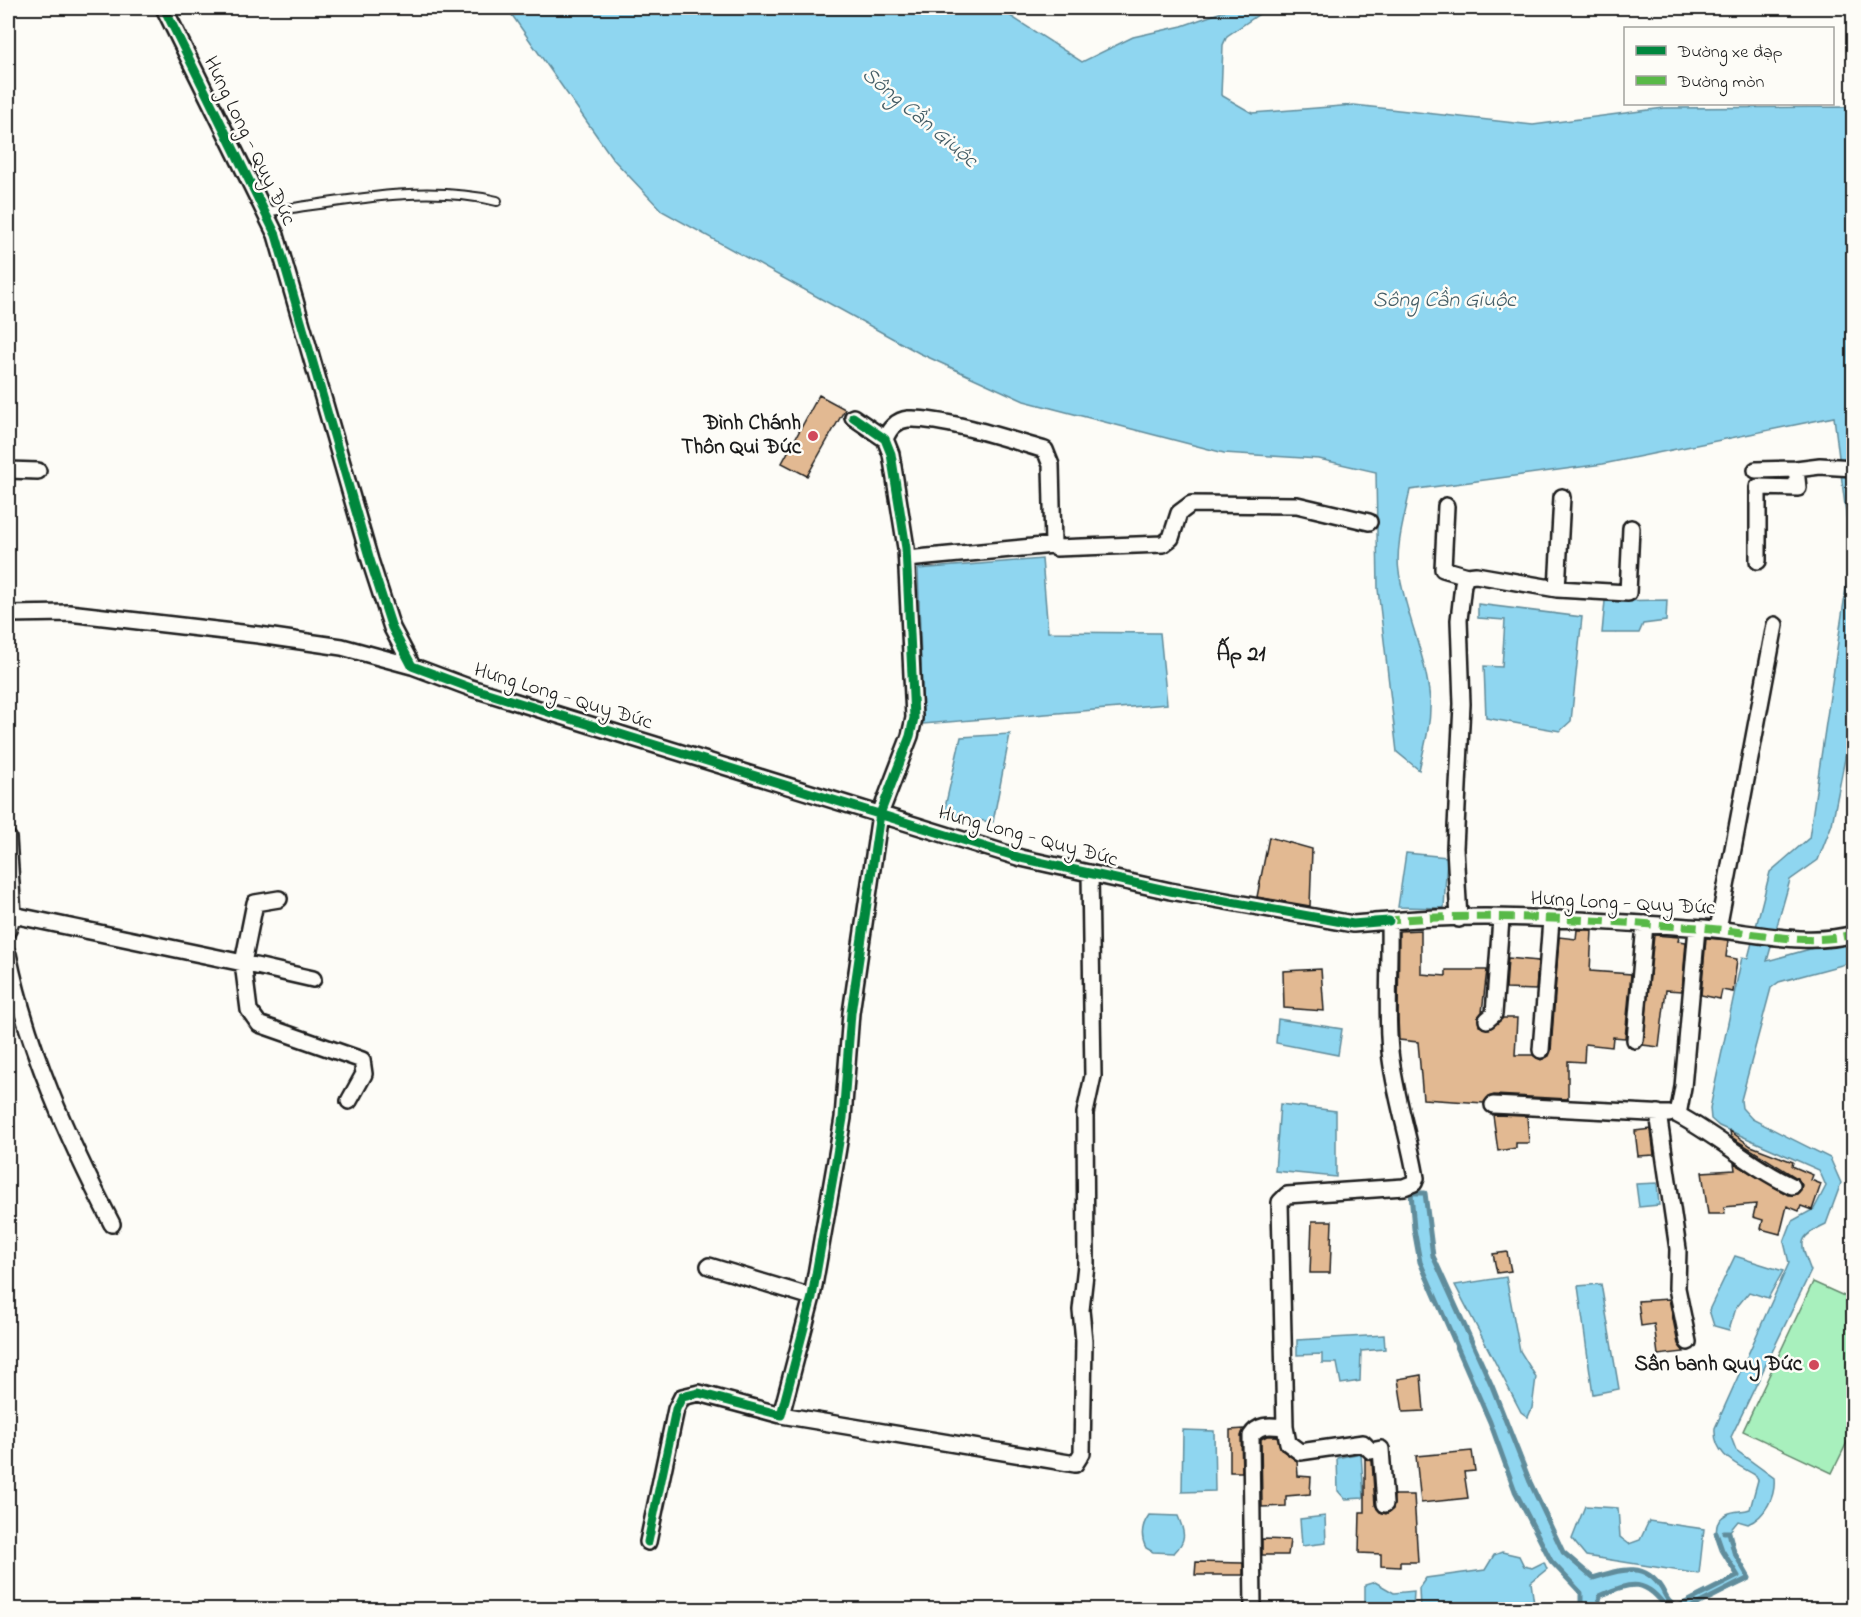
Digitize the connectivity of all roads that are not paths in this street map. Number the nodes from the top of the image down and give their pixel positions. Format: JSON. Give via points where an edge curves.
{"nodes":[{"id":1,"x":164,"y":8,"type":"edge"},
{"id":2,"x":497,"y":201,"type":"dead end"},
{"id":3,"x":264,"y":212,"type":"junction"},
{"id":4,"x":853,"y":417,"type":"dead end"},
{"id":5,"x":885,"y":439,"type":"junction"},
{"id":6,"x":1854,"y":468,"type":"edge"},
{"id":7,"x":1796,"y":469,"type":"junction"},
{"id":8,"x":8,"y":470,"type":"edge"},
{"id":9,"x":1756,"y":470,"type":"dead end"},
{"id":10,"x":38,"y":471,"type":"dead end"},
{"id":11,"x":1562,"y":497,"type":"dead end"},
{"id":12,"x":1446,"y":506,"type":"dead end"},
{"id":13,"x":1369,"y":522,"type":"dead end"},
{"id":14,"x":1631,"y":528,"type":"dead end"},
{"id":15,"x":1053,"y":545,"type":"junction"},
{"id":16,"x":907,"y":559,"type":"junction"},
{"id":17,"x":1758,"y":561,"type":"dead end"},
{"id":18,"x":1467,"y":576,"type":"junction"},
{"id":19,"x":1557,"y":589,"type":"junction"},
{"id":20,"x":8,"y":614,"type":"edge"},
{"id":21,"x":1775,"y":625,"type":"dead end"},
{"id":22,"x":412,"y":666,"type":"junction"},
{"id":23,"x":880,"y":814,"type":"junction"},
{"id":24,"x":8,"y":838,"type":"edge"},
{"id":25,"x":1090,"y":873,"type":"junction"},
{"id":26,"x":279,"y":899,"type":"dead end"},
{"id":27,"x":13,"y":915,"type":"junction"},
{"id":28,"x":1459,"y":919,"type":"junction"},
{"id":29,"x":1501,"y":919,"type":"junction"},
{"id":30,"x":1551,"y":920,"type":"junction"},
{"id":31,"x":1381,"y":922,"type":"junction"},
{"id":32,"x":1645,"y":924,"type":"junction"},
{"id":33,"x":1697,"y":928,"type":"junction"},
{"id":34,"x":1718,"y":929,"type":"junction"},
{"id":35,"x":8,"y":930,"type":"edge"},
{"id":36,"x":1854,"y":934,"type":"edge"},
{"id":37,"x":8,"y":954,"type":"edge"},
{"id":38,"x":243,"y":963,"type":"junction"},
{"id":39,"x":313,"y":979,"type":"dead end"},
{"id":40,"x":1487,"y":1020,"type":"dead end"},
{"id":41,"x":1635,"y":1040,"type":"dead end"},
{"id":42,"x":1541,"y":1050,"type":"dead end"},
{"id":43,"x":350,"y":1101,"type":"dead end"},
{"id":44,"x":1493,"y":1105,"type":"dead end"},
{"id":45,"x":1659,"y":1113,"type":"junction"},
{"id":46,"x":1678,"y":1115,"type":"junction"},
{"id":47,"x":1792,"y":1186,"type":"dead end"},
{"id":48,"x":112,"y":1224,"type":"dead end"},
{"id":49,"x":709,"y":1266,"type":"dead end"},
{"id":50,"x":812,"y":1297,"type":"junction"},
{"id":51,"x":1688,"y":1342,"type":"dead end"},
{"id":52,"x":781,"y":1415,"type":"junction"},
{"id":53,"x":1285,"y":1427,"type":"junction"},
{"id":54,"x":1385,"y":1504,"type":"dead end"},
{"id":55,"x":648,"y":1542,"type":"dead end"},
{"id":56,"x":1253,"y":1610,"type":"edge"}],
"edges":[{"from":1,"to":3,"type":"street","name":"Hưng Long - Quy Đức"},
{"from":2,"to":3,"type":"lane","via":[[469,194],[407,192]]},
{"from":3,"to":22,"type":"street","name":"Hưng Long - Quy Đức","via":[[276,236],[370,560],[393,628]]},
{"from":4,"to":5,"type":"street"},
{"from":5,"to":15,"type":"street","via":[[889,430],[906,419],[939,422],[1045,450],[1051,465]]},
{"from":5,"to":16,"type":"street","via":[[891,454]]},
{"from":6,"to":7,"type":"street"},
{"from":7,"to":9,"type":"street"},
{"from":7,"to":17,"type":"street","via":[[1798,488],[1758,487]]},
{"from":8,"to":10,"type":"street"},
{"from":11,"to":19,"type":"street"},
{"from":12,"to":18,"type":"street","via":[[1443,569]]},
{"from":13,"to":15,"type":"street","via":[[1297,505],[1191,504],[1179,513],[1171,538],[1163,544],[1056,548]]},
{"from":14,"to":19,"type":"street","via":[[1628,593]]},
{"from":15,"to":16,"type":"street"},
{"from":16,"to":23,"type":"street","via":[[914,718]]},
{"from":18,"to":19,"type":"street"},
{"from":18,"to":28,"type":"street","via":[[1459,620],[1462,704],[1455,848]]},
{"from":20,"to":22,"type":"street","via":[[69,613],[259,635],[342,647]]},
{"from":21,"to":34,"type":"street"},
{"from":22,"to":23,"type":"street","name":"Hưng Long - Quy Đức","via":[[471,688]]},
{"from":23,"to":25,"type":"street","name":"Hưng Long - Quy Đức","via":[[1022,858]]},
{"from":23,"to":50,"type":"street","via":[[851,1013],[843,1118]]},
{"from":24,"to":27,"type":"street"},
{"from":25,"to":31,"type":"street","name":"Hưng Long - Quy Đức","via":[[1353,924]]},
{"from":25,"to":52,"type":"street","via":[[1093,1076],[1085,1113],[1086,1265],[1081,1310],[1084,1341],[1079,1460],[1075,1464]]},
{"from":26,"to":38,"type":"street","via":[[255,903]]},
{"from":27,"to":35,"type":"street"},
{"from":27,"to":38,"type":"street"},
{"from":28,"to":29,"type":"street","name":"Hưng Long - Quy Đức"},
{"from":28,"to":31,"type":"street","name":"Hưng Long - Quy Đức"},
{"from":29,"to":30,"type":"street","name":"Hưng Long - Quy Đức"},
{"from":29,"to":40,"type":"street","via":[[1494,1014]]},
{"from":30,"to":32,"type":"street","name":"Hưng Long - Quy Đức"},
{"from":30,"to":42,"type":"street"},
{"from":31,"to":53,"type":"street","via":[[1390,971],[1390,1054],[1416,1178],[1404,1187],[1287,1195],[1280,1202]]},
{"from":32,"to":33,"type":"street","name":"Hưng Long - Quy Đức"},
{"from":32,"to":41,"type":"street"},
{"from":33,"to":34,"type":"street","name":"Hưng Long - Quy Đức"},
{"from":33,"to":46,"type":"street"},
{"from":34,"to":36,"type":"street","name":"Hưng Long - Quy Đức","via":[[1809,940]]},
{"from":37,"to":48,"type":"street","via":[[15,987],[70,1141]]},
{"from":38,"to":39,"type":"street"},
{"from":38,"to":43,"type":"street","via":[[249,1010],[259,1024],[362,1060],[364,1074]]},
{"from":44,"to":45,"type":"street"},
{"from":45,"to":46,"type":"street"},
{"from":45,"to":51,"type":"street","via":[[1678,1249],[1677,1288]]},
{"from":46,"to":47,"type":"street","via":[[1710,1132],[1765,1173]]},
{"from":49,"to":50,"type":"street"},
{"from":50,"to":52,"type":"street"},
{"from":52,"to":55,"type":"street","via":[[699,1393],[682,1397],[676,1408]]},
{"from":53,"to":54,"type":"street","via":[[1288,1443],[1300,1452],[1363,1443],[1371,1451],[1381,1449]]},
{"from":53,"to":56,"type":"street","via":[[1264,1426],[1251,1436]]}]}
